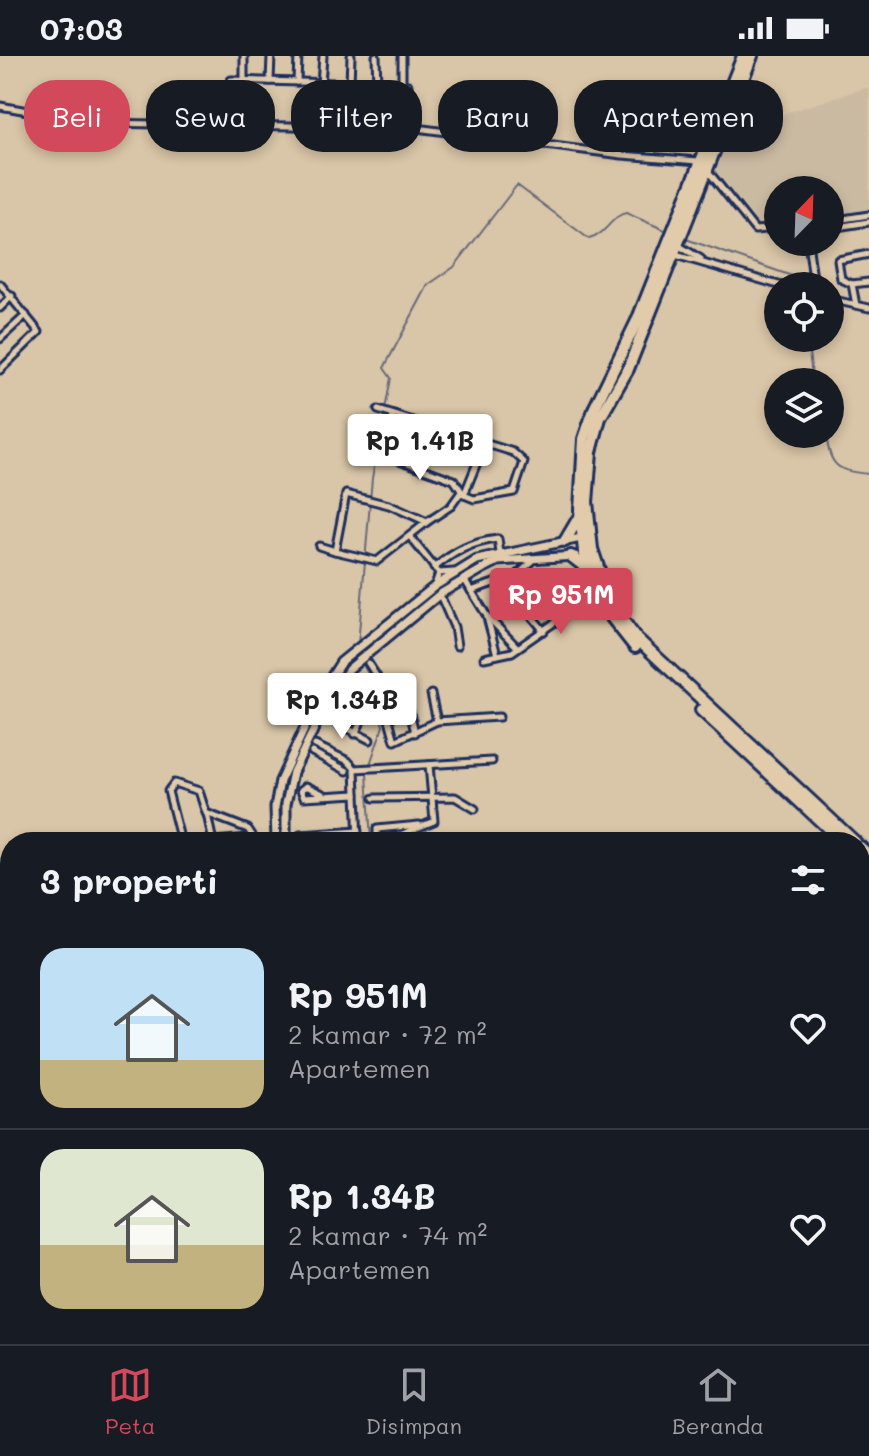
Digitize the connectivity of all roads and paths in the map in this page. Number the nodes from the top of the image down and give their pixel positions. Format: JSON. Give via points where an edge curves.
{"nodes":[{"id":1,"x":244,"y":56,"type":"edge"},
{"id":2,"x":271,"y":56,"type":"edge"},
{"id":3,"x":298,"y":56,"type":"edge"},
{"id":4,"x":323,"y":56,"type":"edge"},
{"id":5,"x":351,"y":56,"type":"edge"},
{"id":6,"x":376,"y":56,"type":"edge"},
{"id":7,"x":402,"y":56,"type":"edge"},
{"id":8,"x":743,"y":56,"type":"edge"},
{"id":9,"x":752,"y":56,"type":"edge"},
{"id":10,"x":244,"y":80,"type":"edge"},
{"id":11,"x":270,"y":80,"type":"edge"},
{"id":12,"x":297,"y":80,"type":"edge"},
{"id":13,"x":322,"y":80,"type":"edge"},
{"id":14,"x":350,"y":80,"type":"edge"},
{"id":15,"x":377,"y":80,"type":"edge"},
{"id":16,"x":404,"y":80,"type":"edge"},
{"id":17,"x":0,"y":106,"type":"edge"},
{"id":18,"x":291,"y":127,"type":"edge"},
{"id":19,"x":422,"y":129,"type":"edge"},
{"id":20,"x":702,"y":165,"type":"junction"},
{"id":21,"x":869,"y":215,"type":"edge"},
{"id":22,"x":844,"y":219,"type":"edge"},
{"id":23,"x":869,"y":222,"type":"edge"},
{"id":24,"x":844,"y":226,"type":"edge"},
{"id":25,"x":764,"y":229,"type":"edge"},
{"id":26,"x":674,"y":239,"type":"junction"},
{"id":27,"x":869,"y":254,"type":"edge"},
{"id":28,"x":702,"y":260,"type":"junction"},
{"id":29,"x":764,"y":280,"type":"edge"},
{"id":30,"x":869,"y":282,"type":"edge"},
{"id":31,"x":0,"y":284,"type":"edge"},
{"id":32,"x":852,"y":284,"type":"junction"},
{"id":33,"x":12,"y":296,"type":"junction"},
{"id":34,"x":844,"y":302,"type":"edge"},
{"id":35,"x":856,"y":305,"type":"junction"},
{"id":36,"x":0,"y":308,"type":"edge"},
{"id":37,"x":869,"y":308,"type":"edge"},
{"id":38,"x":26,"y":315,"type":"junction"},
{"id":39,"x":0,"y":339,"type":"edge"},
{"id":40,"x":0,"y":370,"type":"edge"},
{"id":41,"x":380,"y":411,"type":"dead end"},
{"id":42,"x":392,"y":414,"type":"junction"},
{"id":43,"x":485,"y":443,"type":"junction"},
{"id":44,"x":462,"y":494,"type":"junction"},
{"id":45,"x":580,"y":510,"type":"junction"},
{"id":46,"x":427,"y":522,"type":"junction"},
{"id":47,"x":586,"y":537,"type":"junction"},
{"id":48,"x":411,"y":538,"type":"junction"},
{"id":49,"x":563,"y":542,"type":"junction"},
{"id":50,"x":319,"y":546,"type":"dead end"},
{"id":51,"x":335,"y":551,"type":"junction"},
{"id":52,"x":588,"y":552,"type":"junction"},
{"id":53,"x":500,"y":553,"type":"junction"},
{"id":54,"x":568,"y":556,"type":"junction"},
{"id":55,"x":537,"y":557,"type":"junction"},
{"id":56,"x":436,"y":570,"type":"junction"},
{"id":57,"x":589,"y":570,"type":"junction"},
{"id":58,"x":454,"y":572,"type":"junction"},
{"id":59,"x":464,"y":579,"type":"junction"},
{"id":60,"x":506,"y":585,"type":"junction"},
{"id":61,"x":438,"y":590,"type":"junction"},
{"id":62,"x":471,"y":591,"type":"junction"},
{"id":63,"x":601,"y":604,"type":"junction"},
{"id":64,"x":487,"y":616,"type":"junction"},
{"id":65,"x":396,"y":623,"type":"junction"},
{"id":66,"x":544,"y":631,"type":"junction"},
{"id":67,"x":457,"y":646,"type":"dead end"},
{"id":68,"x":517,"y":647,"type":"junction"},
{"id":69,"x":497,"y":655,"type":"junction"},
{"id":70,"x":484,"y":658,"type":"dead end"},
{"id":71,"x":362,"y":660,"type":"junction"},
{"id":72,"x":405,"y":690,"type":"dead end"},
{"id":73,"x":431,"y":694,"type":"dead end"},
{"id":74,"x":325,"y":705,"type":"junction"},
{"id":75,"x":338,"y":710,"type":"junction"},
{"id":76,"x":499,"y":717,"type":"dead end"},
{"id":77,"x":437,"y":721,"type":"junction"},
{"id":78,"x":415,"y":733,"type":"junction"},
{"id":79,"x":355,"y":734,"type":"junction"},
{"id":80,"x":370,"y":740,"type":"dead end"},
{"id":81,"x":312,"y":742,"type":"junction"},
{"id":82,"x":303,"y":751,"type":"junction"},
{"id":83,"x":312,"y":752,"type":"junction"},
{"id":84,"x":343,"y":761,"type":"junction"},
{"id":85,"x":492,"y":761,"type":"dead end"},
{"id":86,"x":429,"y":765,"type":"junction"},
{"id":87,"x":362,"y":769,"type":"junction"},
{"id":88,"x":347,"y":771,"type":"dead end"},
{"id":89,"x":356,"y":794,"type":"junction"},
{"id":90,"x":325,"y":795,"type":"dead end"},
{"id":91,"x":430,"y":795,"type":"junction"},
{"id":92,"x":374,"y":798,"type":"dead end"},
{"id":93,"x":475,"y":809,"type":"dead end"},
{"id":94,"x":206,"y":813,"type":"junction"},
{"id":95,"x":424,"y":824,"type":"junction"},
{"id":96,"x":358,"y":831,"type":"joint"},
{"id":97,"x":178,"y":832,"type":"edge"},
{"id":98,"x":211,"y":832,"type":"edge"},
{"id":99,"x":250,"y":832,"type":"edge"},
{"id":100,"x":276,"y":832,"type":"edge"},
{"id":101,"x":286,"y":832,"type":"edge"},
{"id":102,"x":344,"y":832,"type":"edge"},
{"id":103,"x":378,"y":832,"type":"edge"},
{"id":104,"x":404,"y":832,"type":"edge"},
{"id":105,"x":832,"y":832,"type":"edge"},
{"id":106,"x":844,"y":832,"type":"edge"},
{"id":107,"x":307,"y":1344,"type":"edge"},
{"id":108,"x":320,"y":1344,"type":"edge"}],
"edges":[{"from":1,"to":10,"type":"street"},
{"from":2,"to":11,"type":"street"},
{"from":3,"to":12,"type":"street"},
{"from":4,"to":13,"type":"street"},
{"from":5,"to":14,"type":"street"},
{"from":6,"to":15,"type":"street"},
{"from":7,"to":16,"type":"street"},
{"from":8,"to":20,"type":"highway"},
{"from":9,"to":20,"type":"highway"},
{"from":17,"to":18,"type":"street","via":[[95,123]]},
{"from":19,"to":20,"type":"street"},
{"from":20,"to":25,"type":"street","via":[[755,230]]},
{"from":20,"to":26,"type":"highway"},
{"from":21,"to":22,"type":"street"},
{"from":23,"to":24,"type":"street"},
{"from":26,"to":28,"type":"street"},
{"from":26,"to":28,"type":"street"},
{"from":26,"to":45,"type":"highway","via":[[590,419]]},
{"from":26,"to":47,"type":"highway","via":[[628,369],[595,432]]},
{"from":27,"to":32,"type":"street","via":[[838,260],[841,279]]},
{"from":28,"to":29,"type":"street"},
{"from":30,"to":32,"type":"street"},
{"from":31,"to":33,"type":"street"},
{"from":32,"to":35,"type":"street"},
{"from":33,"to":36,"type":"street"},
{"from":33,"to":38,"type":"street"},
{"from":34,"to":35,"type":"street"},
{"from":35,"to":37,"type":"street"},
{"from":38,"to":39,"type":"street"},
{"from":38,"to":40,"type":"street","via":[[38,335]]},
{"from":41,"to":42,"type":"street"},
{"from":42,"to":43,"type":"street"},
{"from":42,"to":44,"type":"street","via":[[387,444],[391,457],[454,480]]},
{"from":43,"to":44,"type":"street"},
{"from":43,"to":44,"type":"street","via":[[523,459],[514,492],[479,499]]},
{"from":44,"to":46,"type":"street"},
{"from":45,"to":47,"type":"highway"},
{"from":45,"to":49,"type":"highway","via":[[578,523]]},
{"from":46,"to":48,"type":"street"},
{"from":46,"to":51,"type":"street","via":[[349,494],[343,496]]},
{"from":47,"to":49,"type":"street"},
{"from":47,"to":52,"type":"highway"},
{"from":48,"to":51,"type":"street","via":[[387,557],[369,562]]},
{"from":48,"to":56,"type":"street"},
{"from":49,"to":53,"type":"street"},
{"from":49,"to":54,"type":"street"},
{"from":50,"to":51,"type":"street"},
{"from":52,"to":54,"type":"street"},
{"from":52,"to":57,"type":"highway"},
{"from":52,"to":106,"type":"highway","via":[[610,603],[635,637]]},
{"from":53,"to":56,"type":"street","via":[[498,539],[475,543],[462,547]]},
{"from":53,"to":58,"type":"street"},
{"from":54,"to":55,"type":"street"},
{"from":54,"to":57,"type":"highway"},
{"from":55,"to":59,"type":"street","via":[[498,561]]},
{"from":55,"to":60,"type":"street"},
{"from":56,"to":58,"type":"street"},
{"from":56,"to":61,"type":"street"},
{"from":57,"to":63,"type":"highway"},
{"from":58,"to":61,"type":"street"},
{"from":59,"to":61,"type":"street"},
{"from":59,"to":62,"type":"street"},
{"from":60,"to":62,"type":"street","via":[[499,579]]},
{"from":60,"to":66,"type":"street"},
{"from":61,"to":65,"type":"street"},
{"from":61,"to":67,"type":"street"},
{"from":62,"to":64,"type":"street"},
{"from":63,"to":66,"type":"street","via":[[584,602]]},
{"from":63,"to":105,"type":"highway","via":[[650,662]]},
{"from":64,"to":68,"type":"street"},
{"from":64,"to":69,"type":"street"},
{"from":65,"to":71,"type":"street"},
{"from":65,"to":100,"type":"street","via":[[356,649],[328,680],[280,781]]},
{"from":66,"to":68,"type":"street"},
{"from":68,"to":69,"type":"street"},
{"from":69,"to":70,"type":"street"},
{"from":71,"to":74,"type":"street","via":[[339,679]]},
{"from":71,"to":78,"type":"street","via":[[377,677],[393,738],[399,742]]},
{"from":72,"to":78,"type":"street"},
{"from":73,"to":77,"type":"street"},
{"from":74,"to":75,"type":"street"},
{"from":74,"to":81,"type":"street"},
{"from":75,"to":79,"type":"street","via":[[336,723]]},
{"from":75,"to":79,"type":"street","via":[[349,699],[356,706],[360,724]]},
{"from":76,"to":77,"type":"street"},
{"from":77,"to":78,"type":"street"},
{"from":79,"to":80,"type":"street"},
{"from":81,"to":82,"type":"street"},
{"from":81,"to":83,"type":"street"},
{"from":81,"to":84,"type":"street"},
{"from":82,"to":83,"type":"street"},
{"from":82,"to":101,"type":"street","via":[[286,804]]},
{"from":83,"to":84,"type":"street"},
{"from":84,"to":87,"type":"street"},
{"from":84,"to":88,"type":"street"},
{"from":85,"to":86,"type":"street"},
{"from":86,"to":87,"type":"street"},
{"from":86,"to":91,"type":"street"},
{"from":87,"to":89,"type":"street"},
{"from":89,"to":90,"type":"street"},
{"from":89,"to":96,"type":"street"},
{"from":91,"to":92,"type":"street"},
{"from":91,"to":93,"type":"street","via":[[455,797]]},
{"from":91,"to":95,"type":"street","via":[[434,821]]},
{"from":94,"to":97,"type":"street","via":[[199,791],[171,784],[168,791]]},
{"from":94,"to":98,"type":"street"},
{"from":94,"to":99,"type":"street"},
{"from":95,"to":103,"type":"street"},
{"from":95,"to":104,"type":"street"},
{"from":96,"to":102,"type":"street"},
{"from":107,"to":108,"type":"street"}]}
